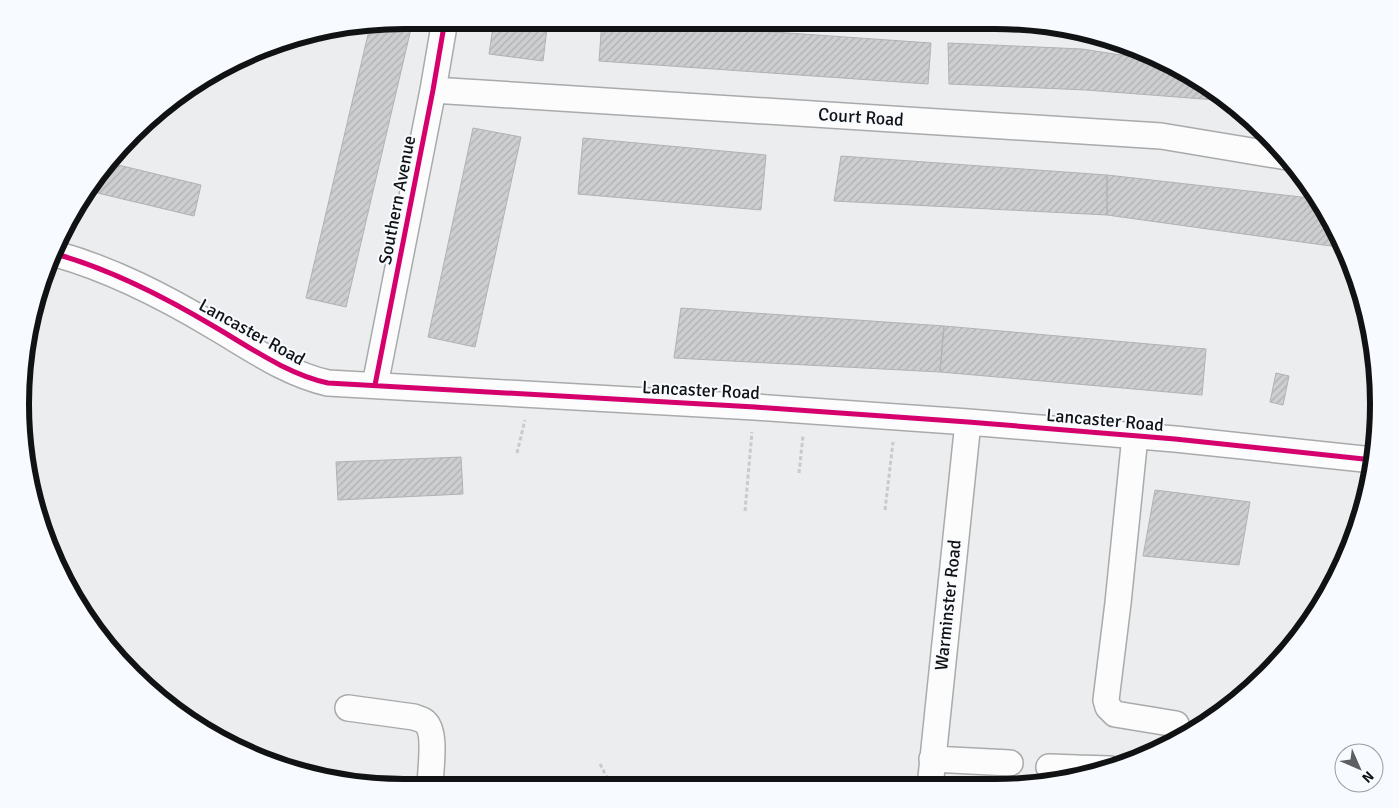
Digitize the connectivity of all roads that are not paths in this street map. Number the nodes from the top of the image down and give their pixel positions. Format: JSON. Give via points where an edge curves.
{"nodes":[{"id":1,"x":443,"y":29,"type":"edge"},
{"id":2,"x":433,"y":90,"type":"junction"},
{"id":3,"x":1275,"y":155,"type":"edge"},
{"id":4,"x":59,"y":255,"type":"edge"},
{"id":5,"x":375,"y":385,"type":"junction"},
{"id":6,"x":968,"y":422,"type":"junction"},
{"id":7,"x":1135,"y":436,"type":"junction"},
{"id":8,"x":1366,"y":459,"type":"edge"},
{"id":9,"x":348,"y":708,"type":"dead end"},
{"id":10,"x":1176,"y":724,"type":"dead end"},
{"id":11,"x":932,"y":759,"type":"junction"},
{"id":12,"x":1010,"y":763,"type":"dead end"},
{"id":13,"x":1049,"y":767,"type":"dead end"},
{"id":14,"x":1071,"y":771,"type":"edge"},
{"id":15,"x":430,"y":779,"type":"edge"},
{"id":16,"x":931,"y":779,"type":"edge"}],
"edges":[{"from":1,"to":2,"type":"street","name":"Southern Avenue"},
{"from":2,"to":3,"type":"street","name":"Court Road","via":[[1161,136]]},
{"from":2,"to":5,"type":"street","name":"Southern Avenue"},
{"from":4,"to":5,"type":"street","name":"Lancaster Road","via":[[136,283],[286,369],[328,383]]},
{"from":5,"to":6,"type":"street","name":"Lancaster Road"},
{"from":6,"to":7,"type":"street","name":"Lancaster Road"},
{"from":6,"to":11,"type":"street","name":"Warminster Road"},
{"from":7,"to":8,"type":"street","name":"Lancaster Road"},
{"from":7,"to":10,"type":"street","via":[[1106,700],[1108,708],[1115,714]]},
{"from":9,"to":15,"type":"street","via":[[424,721],[432,738]]},
{"from":11,"to":12,"type":"street"},
{"from":11,"to":16,"type":"street","name":"Warminster Road"},
{"from":13,"to":14,"type":"street"}]}
